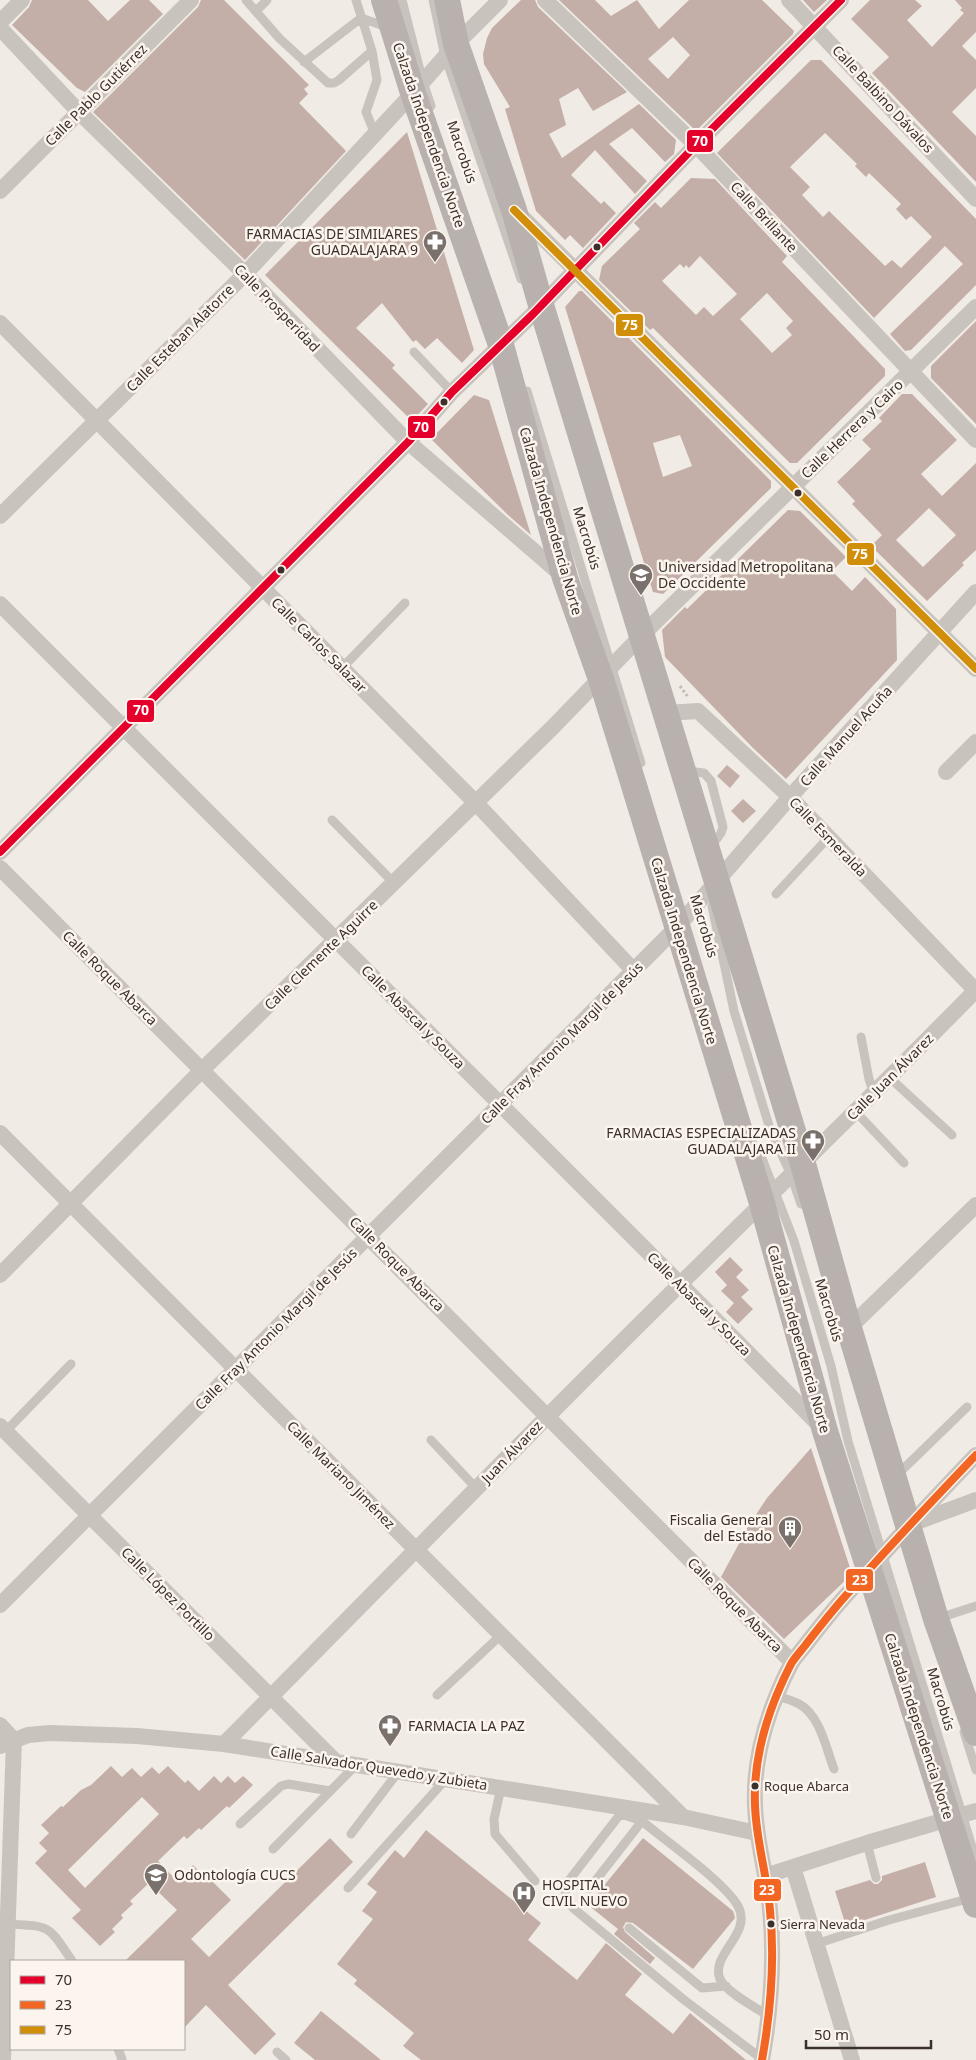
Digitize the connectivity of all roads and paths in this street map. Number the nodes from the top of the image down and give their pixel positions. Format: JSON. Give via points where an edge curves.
{"nodes":[{"id":1,"x":22,"y":0,"type":"edge"},
{"id":2,"x":191,"y":0,"type":"edge"},
{"id":3,"x":246,"y":0,"type":"edge"},
{"id":4,"x":267,"y":0,"type":"edge"},
{"id":5,"x":356,"y":0,"type":"edge"},
{"id":6,"x":384,"y":0,"type":"edge"},
{"id":7,"x":402,"y":0,"type":"edge"},
{"id":8,"x":433,"y":0,"type":"edge"},
{"id":9,"x":447,"y":0,"type":"edge"},
{"id":10,"x":500,"y":0,"type":"edge"},
{"id":11,"x":545,"y":0,"type":"edge"},
{"id":12,"x":789,"y":0,"type":"edge"},
{"id":13,"x":841,"y":0,"type":"edge"},
{"id":14,"x":256,"y":11,"type":"junction"},
{"id":15,"x":361,"y":18,"type":"junction"},
{"id":16,"x":0,"y":22,"type":"edge"},
{"id":17,"x":815,"y":26,"type":"junction"},
{"id":18,"x":0,"y":28,"type":"edge"},
{"id":19,"x":393,"y":30,"type":"junction"},
{"id":20,"x":450,"y":50,"type":"junction"},
{"id":21,"x":372,"y":51,"type":"junction"},
{"id":22,"x":304,"y":62,"type":"junction"},
{"id":23,"x":418,"y":87,"type":"junction"},
{"id":24,"x":79,"y":112,"type":"junction"},
{"id":25,"x":436,"y":120,"type":"dead end"},
{"id":26,"x":375,"y":134,"type":"junction"},
{"id":27,"x":696,"y":145,"type":"junction"},
{"id":28,"x":0,"y":190,"type":"edge"},
{"id":29,"x":976,"y":199,"type":"edge"},
{"id":30,"x":514,"y":210,"type":"junction"},
{"id":31,"x":575,"y":270,"type":"junction"},
{"id":32,"x":245,"y":274,"type":"junction"},
{"id":33,"x":523,"y":287,"type":"dead end"},
{"id":34,"x":976,"y":307,"type":"edge"},
{"id":35,"x":535,"y":312,"type":"junction"},
{"id":36,"x":0,"y":323,"type":"edge"},
{"id":37,"x":508,"y":338,"type":"junction"},
{"id":38,"x":414,"y":352,"type":"dead end"},
{"id":39,"x":910,"y":372,"type":"junction"},
{"id":40,"x":525,"y":384,"type":"dead end"},
{"id":41,"x":452,"y":392,"type":"junction"},
{"id":42,"x":96,"y":421,"type":"junction"},
{"id":43,"x":976,"y":440,"type":"edge"},
{"id":44,"x":408,"y":442,"type":"junction"},
{"id":45,"x":794,"y":486,"type":"junction"},
{"id":46,"x":0,"y":516,"type":"edge"},
{"id":47,"x":564,"y":578,"type":"junction"},
{"id":48,"x":262,"y":588,"type":"junction"},
{"id":49,"x":976,"y":592,"type":"edge"},
{"id":50,"x":405,"y":603,"type":"dead end"},
{"id":51,"x":0,"y":604,"type":"edge"},
{"id":52,"x":940,"y":632,"type":"junction"},
{"id":53,"x":635,"y":643,"type":"junction"},
{"id":54,"x":342,"y":668,"type":"junction"},
{"id":55,"x":976,"y":669,"type":"edge"},
{"id":56,"x":607,"y":674,"type":"junction"},
{"id":57,"x":666,"y":713,"type":"junction"},
{"id":58,"x":123,"y":727,"type":"junction"},
{"id":59,"x":976,"y":742,"type":"edge"},
{"id":60,"x":644,"y":772,"type":"dead end"},
{"id":61,"x":946,"y":772,"type":"dead end"},
{"id":62,"x":790,"y":798,"type":"junction"},
{"id":63,"x":475,"y":802,"type":"junction"},
{"id":64,"x":332,"y":820,"type":"dead end"},
{"id":65,"x":828,"y":838,"type":"junction"},
{"id":66,"x":0,"y":852,"type":"edge"},
{"id":67,"x":0,"y":868,"type":"edge"},
{"id":68,"x":394,"y":883,"type":"junction"},
{"id":69,"x":710,"y":883,"type":"junction"},
{"id":70,"x":776,"y":894,"type":"dead end"},
{"id":71,"x":684,"y":918,"type":"junction"},
{"id":72,"x":336,"y":941,"type":"junction"},
{"id":73,"x":634,"y":971,"type":"junction"},
{"id":74,"x":976,"y":991,"type":"edge"},
{"id":75,"x":712,"y":1007,"type":"dead end"},
{"id":76,"x":861,"y":1037,"type":"dead end"},
{"id":77,"x":723,"y":1043,"type":"dead end"},
{"id":78,"x":202,"y":1070,"type":"junction"},
{"id":79,"x":890,"y":1078,"type":"junction"},
{"id":80,"x":874,"y":1094,"type":"junction"},
{"id":81,"x":500,"y":1105,"type":"junction"},
{"id":82,"x":856,"y":1112,"type":"junction"},
{"id":83,"x":0,"y":1134,"type":"edge"},
{"id":84,"x":952,"y":1136,"type":"dead end"},
{"id":85,"x":756,"y":1145,"type":"dead end"},
{"id":86,"x":904,"y":1163,"type":"dead end"},
{"id":87,"x":797,"y":1169,"type":"junction"},
{"id":88,"x":768,"y":1197,"type":"junction"},
{"id":89,"x":71,"y":1204,"type":"junction"},
{"id":90,"x":976,"y":1205,"type":"edge"},
{"id":91,"x":804,"y":1210,"type":"dead end"},
{"id":92,"x":369,"y":1236,"type":"junction"},
{"id":93,"x":816,"y":1244,"type":"dead end"},
{"id":94,"x":0,"y":1275,"type":"edge"},
{"id":95,"x":681,"y":1285,"type":"junction"},
{"id":96,"x":848,"y":1328,"type":"junction"},
{"id":97,"x":71,"y":1364,"type":"dead end"},
{"id":98,"x":236,"y":1369,"type":"junction"},
{"id":99,"x":967,"y":1407,"type":"dead end"},
{"id":100,"x":548,"y":1416,"type":"junction"},
{"id":101,"x":3,"y":1429,"type":"edge"},
{"id":102,"x":825,"y":1431,"type":"junction"},
{"id":103,"x":431,"y":1440,"type":"dead end"},
{"id":104,"x":976,"y":1455,"type":"edge"},
{"id":105,"x":894,"y":1478,"type":"junction"},
{"id":106,"x":477,"y":1489,"type":"junction"},
{"id":107,"x":976,"y":1500,"type":"edge"},
{"id":108,"x":89,"y":1516,"type":"junction"},
{"id":109,"x":906,"y":1529,"type":"junction"},
{"id":110,"x":417,"y":1550,"type":"junction"},
{"id":111,"x":876,"y":1561,"type":"junction"},
{"id":112,"x":0,"y":1605,"type":"edge"},
{"id":113,"x":976,"y":1606,"type":"edge"},
{"id":114,"x":936,"y":1619,"type":"junction"},
{"id":115,"x":501,"y":1635,"type":"junction"},
{"id":116,"x":792,"y":1662,"type":"junction"},
{"id":117,"x":437,"y":1695,"type":"dead end"},
{"id":118,"x":776,"y":1696,"type":"junction"},
{"id":119,"x":271,"y":1697,"type":"junction"},
{"id":120,"x":955,"y":1704,"type":"dead end"},
{"id":121,"x":0,"y":1725,"type":"edge"},
{"id":122,"x":969,"y":1728,"type":"edge"},
{"id":123,"x":7,"y":1743,"type":"edge"},
{"id":124,"x":224,"y":1744,"type":"junction"},
{"id":125,"x":335,"y":1761,"type":"junction"},
{"id":126,"x":356,"y":1764,"type":"junction"},
{"id":127,"x":834,"y":1769,"type":"dead end"},
{"id":128,"x":976,"y":1770,"type":"edge"},
{"id":129,"x":399,"y":1771,"type":"junction"},
{"id":130,"x":446,"y":1779,"type":"junction"},
{"id":131,"x":501,"y":1788,"type":"junction"},
{"id":132,"x":330,"y":1791,"type":"junction"},
{"id":133,"x":623,"y":1811,"type":"junction"},
{"id":134,"x":962,"y":1815,"type":"edge"},
{"id":135,"x":683,"y":1817,"type":"junction"},
{"id":136,"x":642,"y":1821,"type":"junction"},
{"id":137,"x":240,"y":1824,"type":"dead end"},
{"id":138,"x":757,"y":1833,"type":"junction"},
{"id":139,"x":352,"y":1834,"type":"dead end"},
{"id":140,"x":866,"y":1843,"type":"junction"},
{"id":141,"x":273,"y":1849,"type":"dead end"},
{"id":142,"x":976,"y":1860,"type":"edge"},
{"id":143,"x":793,"y":1867,"type":"junction"},
{"id":144,"x":765,"y":1876,"type":"junction"},
{"id":145,"x":876,"y":1878,"type":"dead end"},
{"id":146,"x":535,"y":1881,"type":"dead end"},
{"id":147,"x":348,"y":1888,"type":"dead end"},
{"id":148,"x":589,"y":1889,"type":"dead end"},
{"id":149,"x":975,"y":1901,"type":"edge"},
{"id":150,"x":8,"y":1924,"type":"junction"},
{"id":151,"x":629,"y":1928,"type":"dead end"},
{"id":152,"x":816,"y":1944,"type":"junction"},
{"id":153,"x":71,"y":1960,"type":"edge"},
{"id":154,"x":726,"y":1986,"type":"junction"},
{"id":155,"x":769,"y":2016,"type":"junction"},
{"id":156,"x":277,"y":2052,"type":"dead end"},
{"id":157,"x":762,"y":2059,"type":"edge"},
{"id":158,"x":3,"y":2060,"type":"edge"},
{"id":159,"x":286,"y":2060,"type":"edge"},
{"id":160,"x":852,"y":2060,"type":"edge"}],
"edges":[{"from":1,"to":16,"type":"street"},
{"from":2,"to":24,"type":"street","name":"Calle Pablo Gutiérrez"},
{"from":3,"to":14,"type":"lane"},
{"from":4,"to":14,"type":"lane"},
{"from":5,"to":15,"type":"lane"},
{"from":6,"to":19,"type":"main road","name":"Calzada Independencia Norte"},
{"from":7,"to":23,"type":"lane","name":"Macrobús"},
{"from":8,"to":20,"type":"lane","name":"Macrobús"},
{"from":9,"to":20,"type":"main road"},
{"from":10,"to":20,"type":"street","name":"Calle Esteban Alatorre"},
{"from":11,"to":27,"type":"street","name":"Calle Brillante"},
{"from":12,"to":17,"type":"street","name":"Calle Balbino Dávalos"},
{"from":13,"to":17,"type":"street"},
{"from":14,"to":22,"type":"lane"},
{"from":15,"to":19,"type":"lane"},
{"from":15,"to":21,"type":"lane"},
{"from":15,"to":22,"type":"lane"},
{"from":17,"to":27,"type":"street"},
{"from":17,"to":29,"type":"street","name":"Calle Balbino Dávalos"},
{"from":18,"to":24,"type":"street","name":"Calle Prosperidad"},
{"from":19,"to":23,"type":"main road","name":"Calzada Independencia Norte"},
{"from":20,"to":23,"type":"street","name":"Calle Esteban Alatorre"},
{"from":20,"to":30,"type":"main road"},
{"from":20,"to":33,"type":"lane","name":"Macrobús"},
{"from":21,"to":22,"type":"lane","via":[[334,83],[322,79]]},
{"from":21,"to":26,"type":"lane","via":[[378,80],[366,112]]},
{"from":23,"to":25,"type":"lane","name":"Macrobús"},
{"from":23,"to":26,"type":"street","name":"Calle Esteban Alatorre"},
{"from":23,"to":37,"type":"main road","name":"Calzada Independencia Norte"},
{"from":24,"to":28,"type":"street","name":"Calle Pablo Gutiérrez"},
{"from":24,"to":32,"type":"street","name":"Calle Prosperidad"},
{"from":26,"to":32,"type":"street","name":"Calle Esteban Alatorre"},
{"from":27,"to":31,"type":"street"},
{"from":27,"to":39,"type":"street","name":"Calle Brillante"},
{"from":30,"to":31,"type":"street"},
{"from":30,"to":35,"type":"main road"},
{"from":31,"to":35,"type":"street"},
{"from":31,"to":45,"type":"street"},
{"from":32,"to":42,"type":"street","name":"Calle Esteban Alatorre"},
{"from":32,"to":44,"type":"street","name":"Calle Prosperidad"},
{"from":34,"to":39,"type":"street","name":"Calle Herrera y Cairo"},
{"from":35,"to":37,"type":"street"},
{"from":35,"to":53,"type":"main road"},
{"from":36,"to":42,"type":"street","name":"Calle Carlos Salazar"},
{"from":37,"to":41,"type":"street"},
{"from":37,"to":47,"type":"main road","name":"Calzada Independencia Norte"},
{"from":38,"to":41,"type":"lane"},
{"from":39,"to":43,"type":"street","name":"Calle Brillante"},
{"from":39,"to":45,"type":"street","name":"Calle Herrera y Cairo"},
{"from":40,"to":56,"type":"lane","name":"Macrobús"},
{"from":41,"to":44,"type":"street"},
{"from":42,"to":46,"type":"street","name":"Calle Esteban Alatorre"},
{"from":42,"to":48,"type":"street","name":"Calle Carlos Salazar"},
{"from":44,"to":47,"type":"street","name":"Calle Prosperidad"},
{"from":44,"to":48,"type":"street"},
{"from":45,"to":52,"type":"street"},
{"from":45,"to":53,"type":"street","name":"Calle Herrera y Cairo"},
{"from":47,"to":56,"type":"main road","name":"Calzada Independencia Norte"},
{"from":48,"to":54,"type":"street","name":"Calle Carlos Salazar"},
{"from":48,"to":58,"type":"street"},
{"from":49,"to":52,"type":"street","name":"Calle Manuel Acuña"},
{"from":50,"to":54,"type":"lane"},
{"from":51,"to":58,"type":"street","name":"Calle Abascal y Souza"},
{"from":52,"to":55,"type":"street"},
{"from":52,"to":62,"type":"street","name":"Calle Manuel Acuña"},
{"from":53,"to":56,"type":"street","name":"Calle Clemente Aguirre"},
{"from":53,"to":57,"type":"main road"},
{"from":54,"to":63,"type":"street","name":"Calle Carlos Salazar"},
{"from":56,"to":60,"type":"lane","name":"Macrobús"},
{"from":56,"to":63,"type":"street","name":"Calle Clemente Aguirre"},
{"from":56,"to":71,"type":"main road","name":"Calzada Independencia Norte"},
{"from":57,"to":62,"type":"street","name":"Calle Esmeralda","via":[[698,710]]},
{"from":57,"to":69,"type":"main road","via":[[708,852]]},
{"from":58,"to":66,"type":"street"},
{"from":58,"to":72,"type":"street","name":"Calle Abascal y Souza"},
{"from":59,"to":61,"type":"street"},
{"from":62,"to":65,"type":"street","name":"Calle Esmeralda"},
{"from":62,"to":69,"type":"street","name":"Calle Manuel Acuña"},
{"from":63,"to":68,"type":"street","name":"Calle Clemente Aguirre"},
{"from":63,"to":73,"type":"street","name":"Calle Carlos Salazar"},
{"from":64,"to":68,"type":"lane"},
{"from":65,"to":70,"type":"lane"},
{"from":65,"to":74,"type":"street","name":"Calle Esmeralda"},
{"from":67,"to":78,"type":"street","name":"Calle Roque Abarca"},
{"from":68,"to":72,"type":"street","name":"Calle Clemente Aguirre"},
{"from":69,"to":71,"type":"street","name":"Calle Fray Antonio Margil de Jesús"},
{"from":69,"to":87,"type":"main road"},
{"from":71,"to":73,"type":"street","name":"Calle Fray Antonio Margil de Jesús"},
{"from":71,"to":88,"type":"main road","name":"Calzada Independencia Norte"},
{"from":72,"to":78,"type":"street","name":"Calle Clemente Aguirre"},
{"from":72,"to":81,"type":"street","name":"Calle Abascal y Souza"},
{"from":73,"to":81,"type":"street","name":"Calle Fray Antonio Margil de Jesús"},
{"from":74,"to":79,"type":"street","name":"Calle Juan Álvarez"},
{"from":75,"to":77,"type":"lane"},
{"from":76,"to":80,"type":"lane"},
{"from":78,"to":89,"type":"street","name":"Calle Clemente Aguirre"},
{"from":78,"to":92,"type":"street","name":"Calle Roque Abarca"},
{"from":79,"to":80,"type":"street","name":"Calle Juan Álvarez"},
{"from":79,"to":84,"type":"lane"},
{"from":80,"to":82,"type":"street","name":"Calle Juan Álvarez"},
{"from":81,"to":92,"type":"street","name":"Calle Fray Antonio Margil de Jesús"},
{"from":81,"to":95,"type":"street","name":"Calle Abascal y Souza"},
{"from":82,"to":86,"type":"lane"},
{"from":82,"to":87,"type":"street","name":"Calle Juan Álvarez"},
{"from":83,"to":89,"type":"street","name":"Calle Mariano Jiménez"},
{"from":85,"to":88,"type":"lane","name":"Macrobús"},
{"from":87,"to":88,"type":"street","name":"Juan Álvarez"},
{"from":87,"to":91,"type":"lane"},
{"from":87,"to":96,"type":"main road"},
{"from":88,"to":95,"type":"street","name":"Juan Álvarez"},
{"from":88,"to":102,"type":"main road","name":"Calzada Independencia Norte"},
{"from":88,"to":111,"type":"lane","name":"Macrobús","via":[[794,1241],[831,1366]]},
{"from":89,"to":94,"type":"street","name":"Calle Clemente Aguirre"},
{"from":89,"to":98,"type":"street","name":"Calle Mariano Jiménez"},
{"from":90,"to":96,"type":"street"},
{"from":92,"to":98,"type":"street","name":"Calle Fray Antonio Margil de Jesús"},
{"from":92,"to":100,"type":"street","name":"Calle Roque Abarca"},
{"from":93,"to":109,"type":"lane","name":"Macrobús"},
{"from":95,"to":100,"type":"street","name":"Juan Álvarez"},
{"from":95,"to":102,"type":"street","name":"Calle Abascal y Souza"},
{"from":96,"to":105,"type":"main road"},
{"from":97,"to":101,"type":"lane"},
{"from":98,"to":108,"type":"street","name":"Calle Fray Antonio Margil de Jesús"},
{"from":98,"to":110,"type":"street","name":"Calle Mariano Jiménez"},
{"from":99,"to":105,"type":"lane"},
{"from":100,"to":106,"type":"street","name":"Juan Álvarez"},
{"from":100,"to":116,"type":"street","name":"Calle Roque Abarca"},
{"from":101,"to":108,"type":"street","name":"Calle López Portillo"},
{"from":102,"to":111,"type":"main road","name":"Calzada Independencia Norte"},
{"from":103,"to":106,"type":"lane"},
{"from":104,"to":109,"type":"street"},
{"from":105,"to":109,"type":"main road"},
{"from":106,"to":110,"type":"street","name":"Juan Álvarez"},
{"from":107,"to":109,"type":"street"},
{"from":108,"to":112,"type":"street","name":"Calle Fray Antonio Margil de Jesús"},
{"from":108,"to":119,"type":"street","name":"Calle López Portillo"},
{"from":109,"to":111,"type":"street"},
{"from":109,"to":114,"type":"main road"},
{"from":109,"to":120,"type":"lane","name":"Macrobús"},
{"from":110,"to":115,"type":"street","name":"Calle Mariano Jiménez"},
{"from":110,"to":119,"type":"street","name":"Juan Álvarez"},
{"from":111,"to":116,"type":"street"},
{"from":111,"to":134,"type":"main road","name":"Calzada Independencia Norte"},
{"from":113,"to":114,"type":"lane"},
{"from":114,"to":122,"type":"main road"},
{"from":115,"to":117,"type":"lane"},
{"from":115,"to":135,"type":"street","name":"Calle Mariano Jiménez"},
{"from":116,"to":118,"type":"street"},
{"from":118,"to":127,"type":"lane","via":[[800,1704],[809,1712]]},
{"from":118,"to":138,"type":"street","via":[[763,1733],[756,1778]]},
{"from":119,"to":124,"type":"street","name":"Juan Álvarez"},
{"from":119,"to":125,"type":"street","name":"Calle López Portillo"},
{"from":121,"to":123,"type":"street"},
{"from":122,"to":128,"type":"lane","name":"Macrobús"},
{"from":123,"to":124,"type":"street","name":"Calle Salvador Quevedo y Zubieta","via":[[28,1735],[50,1733]]},
{"from":123,"to":150,"type":"street"},
{"from":124,"to":125,"type":"street","name":"Calle Salvador Quevedo y Zubieta"},
{"from":125,"to":126,"type":"street","name":"Calle Salvador Quevedo y Zubieta"},
{"from":126,"to":129,"type":"street","name":"Calle Salvador Quevedo y Zubieta"},
{"from":126,"to":132,"type":"lane"},
{"from":129,"to":130,"type":"street","name":"Calle Salvador Quevedo y Zubieta"},
{"from":129,"to":139,"type":"lane"},
{"from":130,"to":131,"type":"street","name":"Calle Salvador Quevedo y Zubieta"},
{"from":130,"to":147,"type":"lane"},
{"from":131,"to":133,"type":"street","name":"Calle Salvador Quevedo y Zubieta"},
{"from":131,"to":146,"type":"lane","via":[[494,1819],[496,1834]]},
{"from":132,"to":137,"type":"lane","via":[[288,1784],[281,1786]]},
{"from":132,"to":141,"type":"lane"},
{"from":133,"to":135,"type":"street","name":"Calle Salvador Quevedo y Zubieta"},
{"from":133,"to":136,"type":"lane"},
{"from":133,"to":157,"type":"lane","via":[[570,1879],[564,1889],[566,1900],[683,1999]]},
{"from":134,"to":140,"type":"street"},
{"from":134,"to":142,"type":"lane"},
{"from":134,"to":149,"type":"main road","name":"Calzada Independencia Norte"},
{"from":135,"to":138,"type":"street","name":"Calle Salvador Quevedo y Zubieta"},
{"from":136,"to":148,"type":"lane"},
{"from":136,"to":154,"type":"lane","via":[[727,1891],[740,1908],[742,1923],[718,1968]]},
{"from":138,"to":144,"type":"street"},
{"from":140,"to":143,"type":"street"},
{"from":140,"to":145,"type":"lane"},
{"from":143,"to":144,"type":"street"},
{"from":143,"to":152,"type":"street"},
{"from":144,"to":155,"type":"street","via":[[772,1944]]},
{"from":149,"to":152,"type":"lane","via":[[888,1917]]},
{"from":150,"to":153,"type":"lane","via":[[47,1929]]},
{"from":150,"to":158,"type":"street"},
{"from":151,"to":154,"type":"lane","via":[[702,1988]]},
{"from":152,"to":160,"type":"street"},
{"from":154,"to":155,"type":"lane"},
{"from":155,"to":157,"type":"street"},
{"from":156,"to":159,"type":"lane"}]}
